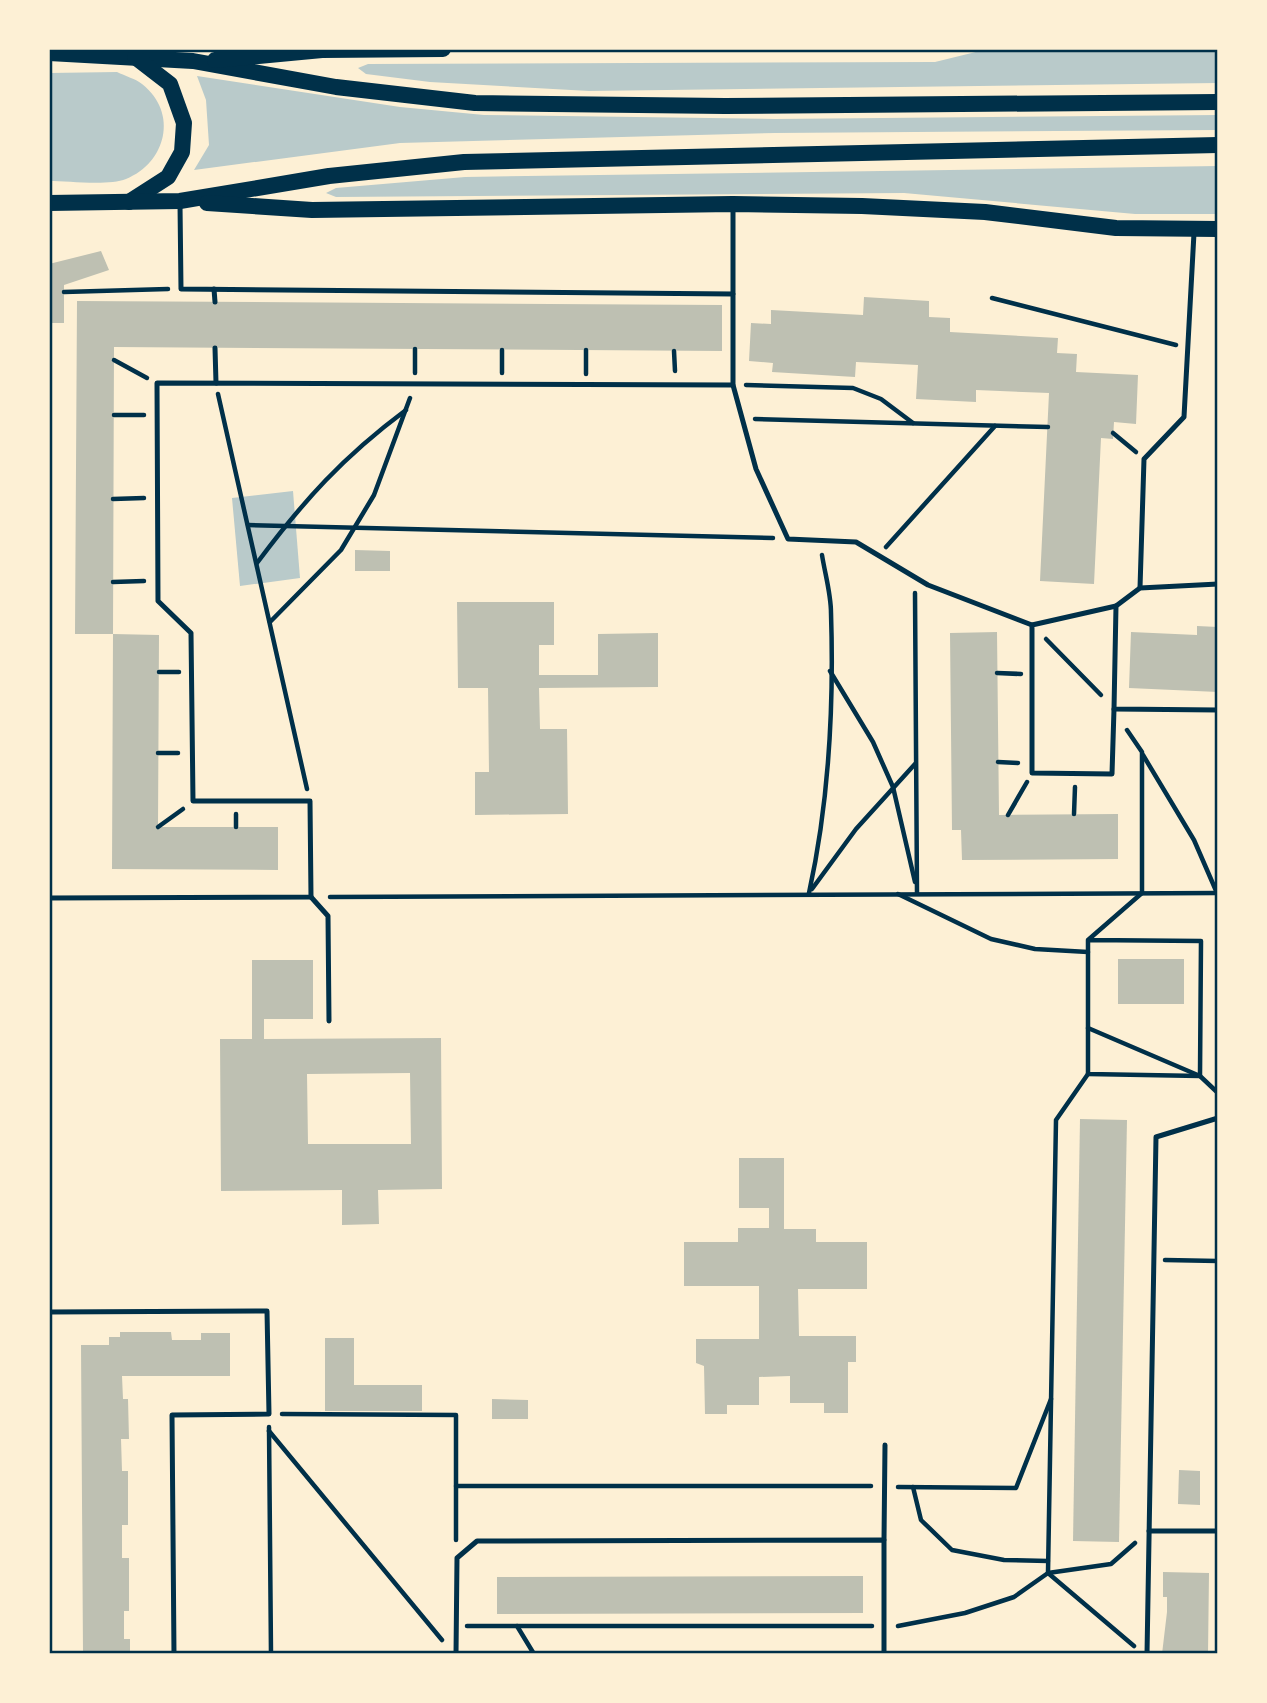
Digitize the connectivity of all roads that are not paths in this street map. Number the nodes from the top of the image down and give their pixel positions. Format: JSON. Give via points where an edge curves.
{"nodes":[{"id":1,"x":443,"y":49,"type":"edge"},
{"id":2,"x":49,"y":53,"type":"edge"},
{"id":3,"x":135,"y":57,"type":"junction"},
{"id":4,"x":193,"y":61,"type":"junction"},
{"id":5,"x":1218,"y":102,"type":"edge"},
{"id":6,"x":1218,"y":145,"type":"edge"},
{"id":7,"x":180,"y":201,"type":"junction"},
{"id":8,"x":129,"y":202,"type":"junction"},
{"id":9,"x":49,"y":203,"type":"edge"},
{"id":10,"x":733,"y":204,"type":"junction"},
{"id":11,"x":1194,"y":229,"type":"junction"},
{"id":12,"x":1218,"y":229,"type":"edge"},
{"id":13,"x":214,"y":289,"type":"junction"},
{"id":14,"x":733,"y":295,"type":"junction"},
{"id":15,"x":215,"y":302,"type":"dead end"},
{"id":16,"x":215,"y":348,"type":"dead end"},
{"id":17,"x":216,"y":383,"type":"junction"},
{"id":18,"x":733,"y":385,"type":"junction"},
{"id":19,"x":1218,"y":584,"type":"edge"},
{"id":20,"x":1140,"y":588,"type":"junction"},
{"id":21,"x":1116,"y":606,"type":"junction"},
{"id":22,"x":1032,"y":625,"type":"junction"},
{"id":23,"x":1114,"y":709,"type":"junction"},
{"id":24,"x":1218,"y":710,"type":"edge"},
{"id":25,"x":311,"y":897,"type":"junction"},
{"id":26,"x":49,"y":898,"type":"edge"},
{"id":27,"x":329,"y":1021,"type":"dead end"},
{"id":28,"x":1218,"y":1118,"type":"edge"},
{"id":29,"x":49,"y":1312,"type":"edge"},
{"id":30,"x":885,"y":1445,"type":"dead end"},
{"id":31,"x":1149,"y":1531,"type":"junction"},
{"id":32,"x":1218,"y":1531,"type":"edge"},
{"id":33,"x":884,"y":1540,"type":"junction"},
{"id":34,"x":174,"y":1654,"type":"edge"},
{"id":35,"x":456,"y":1654,"type":"edge"},
{"id":36,"x":884,"y":1654,"type":"edge"},
{"id":37,"x":1145,"y":1654,"type":"edge"}],
"edges":[{"from":1,"to":4,"type":"main road","via":[[322,50]]},
{"from":2,"to":3,"type":"main road"},
{"from":3,"to":4,"type":"main road"},
{"from":3,"to":8,"type":"main road","via":[[170,85],[184,123],[182,152],[168,177]]},
{"from":4,"to":5,"type":"main road","via":[[336,86],[475,103]]},
{"from":6,"to":7,"type":"main road","via":[[464,162],[329,176]]},
{"from":7,"to":8,"type":"main road"},
{"from":7,"to":10,"type":"main road","via":[[312,210]]},
{"from":7,"to":13,"type":"lane","via":[[180,289]]},
{"from":8,"to":9,"type":"main road"},
{"from":10,"to":11,"type":"main road","via":[[985,212],[1116,228]]},
{"from":10,"to":14,"type":"lane"},
{"from":11,"to":12,"type":"main road"},
{"from":11,"to":20,"type":"lane","via":[[1184,417],[1144,459]]},
{"from":13,"to":14,"type":"lane"},
{"from":13,"to":15,"type":"lane"},
{"from":14,"to":18,"type":"lane"},
{"from":16,"to":17,"type":"lane"},
{"from":17,"to":18,"type":"lane"},
{"from":17,"to":25,"type":"lane","via":[[157,383],[158,601],[191,633],[193,801],[310,801]]},
{"from":18,"to":22,"type":"lane","via":[[756,469],[788,539],[856,542],[915,577]]},
{"from":19,"to":20,"type":"lane"},
{"from":20,"to":21,"type":"lane"},
{"from":21,"to":22,"type":"lane"},
{"from":21,"to":23,"type":"lane"},
{"from":22,"to":23,"type":"lane","via":[[1032,773],[1112,774]]},
{"from":23,"to":24,"type":"lane"},
{"from":25,"to":26,"type":"lane"},
{"from":25,"to":27,"type":"lane","via":[[328,916]]},
{"from":28,"to":31,"type":"lane","via":[[1156,1137]]},
{"from":29,"to":34,"type":"lane","via":[[267,1311],[269,1414],[172,1415]]},
{"from":30,"to":33,"type":"lane"},
{"from":31,"to":32,"type":"lane"},
{"from":31,"to":37,"type":"lane"},
{"from":33,"to":35,"type":"lane","via":[[477,1541],[457,1558]]},
{"from":33,"to":36,"type":"lane"}]}
